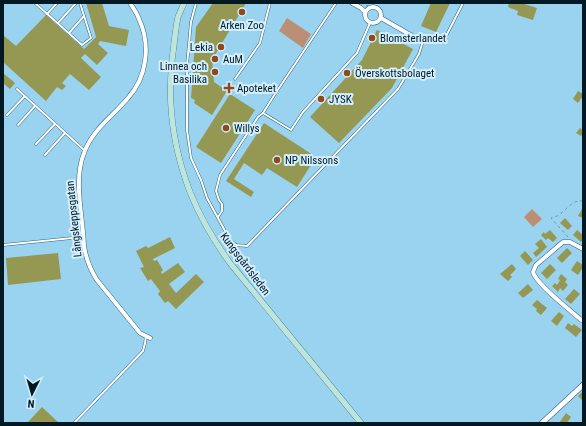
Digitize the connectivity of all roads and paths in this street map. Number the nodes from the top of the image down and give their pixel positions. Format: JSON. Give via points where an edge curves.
{"nodes":[{"id":1,"x":35,"y":3,"type":"edge"},
{"id":2,"x":57,"y":3,"type":"edge"},
{"id":3,"x":76,"y":3,"type":"edge"},
{"id":4,"x":80,"y":3,"type":"edge"},
{"id":5,"x":130,"y":3,"type":"edge"},
{"id":6,"x":179,"y":3,"type":"edge"},
{"id":7,"x":184,"y":3,"type":"edge"},
{"id":8,"x":196,"y":3,"type":"edge"},
{"id":9,"x":270,"y":3,"type":"edge"},
{"id":10,"x":336,"y":3,"type":"edge"},
{"id":11,"x":352,"y":3,"type":"edge"},
{"id":12,"x":463,"y":3,"type":"edge"},
{"id":13,"x":376,"y":4,"type":"edge"},
{"id":14,"x":361,"y":8,"type":"junction"},
{"id":15,"x":365,"y":12,"type":"junction"},
{"id":16,"x":47,"y":14,"type":"junction"},
{"id":17,"x":84,"y":16,"type":"junction"},
{"id":18,"x":178,"y":18,"type":"junction"},
{"id":19,"x":381,"y":18,"type":"junction"},
{"id":20,"x":58,"y":23,"type":"junction"},
{"id":21,"x":370,"y":23,"type":"junction"},
{"id":22,"x":69,"y":33,"type":"junction"},
{"id":23,"x":423,"y":41,"type":"junction"},
{"id":24,"x":235,"y":79,"type":"dead end"},
{"id":25,"x":17,"y":89,"type":"dead end"},
{"id":26,"x":24,"y":96,"type":"junction"},
{"id":27,"x":35,"y":106,"type":"junction"},
{"id":28,"x":264,"y":113,"type":"junction"},
{"id":29,"x":8,"y":115,"type":"dead end"},
{"id":30,"x":55,"y":124,"type":"junction"},
{"id":31,"x":18,"y":125,"type":"dead end"},
{"id":32,"x":65,"y":133,"type":"junction"},
{"id":33,"x":36,"y":144,"type":"dead end"},
{"id":34,"x":84,"y":151,"type":"junction"},
{"id":35,"x":45,"y":155,"type":"dead end"},
{"id":36,"x":583,"y":201,"type":"edge"},
{"id":37,"x":218,"y":217,"type":"junction"},
{"id":38,"x":84,"y":236,"type":"junction"},
{"id":39,"x":572,"y":242,"type":"junction"},
{"id":40,"x":3,"y":245,"type":"edge"},
{"id":41,"x":583,"y":249,"type":"edge"},
{"id":42,"x":583,"y":321,"type":"edge"},
{"id":43,"x":148,"y":337,"type":"joint"},
{"id":44,"x":583,"y":385,"type":"edge"},
{"id":45,"x":74,"y":423,"type":"edge"},
{"id":46,"x":361,"y":423,"type":"edge"},
{"id":47,"x":542,"y":423,"type":"edge"}],
"edges":[{"from":1,"to":16,"type":"lane"},
{"from":2,"to":16,"type":"lane"},
{"from":3,"to":20,"type":"lane"},
{"from":4,"to":17,"type":"lane"},
{"from":5,"to":34,"type":"street","name":"Långskeppsgatan","via":[[140,20],[144,34],[146,57],[143,72],[133,92],[96,132]]},
{"from":6,"to":18,"type":"main road","name":"Kungsgårdsleden"},
{"from":7,"to":18,"type":"main road","name":"Kungsgårdsleden"},
{"from":8,"to":37,"type":"lane","via":[[191,22],[187,66],[187,130],[192,158],[207,198]]},
{"from":9,"to":24,"type":"lane","via":[[260,43]]},
{"from":10,"to":28,"type":"lane"},
{"from":11,"to":14,"type":"street"},
{"from":12,"to":23,"type":"lane","via":[[443,42]]},
{"from":13,"to":14,"type":"path"},
{"from":13,"to":15,"type":"street"},
{"from":13,"to":19,"type":"street"},
{"from":14,"to":15,"type":"street"},
{"from":15,"to":21,"type":"street","via":[[365,17]]},
{"from":16,"to":20,"type":"lane"},
{"from":17,"to":22,"type":"lane"},
{"from":17,"to":22,"type":"lane","via":[[90,38],[82,45]]},
{"from":18,"to":46,"type":"main road","name":"Kungsgårdsleden","via":[[170,78],[173,124],[182,169],[190,192],[230,264]]},
{"from":19,"to":21,"type":"street","via":[[378,22]]},
{"from":19,"to":23,"type":"street"},
{"from":20,"to":22,"type":"lane"},
{"from":21,"to":28,"type":"lane","via":[[357,53],[303,112],[291,130]]},
{"from":23,"to":37,"type":"lane","via":[[419,54],[398,89],[247,246],[236,245],[230,240]]},
{"from":25,"to":26,"type":"lane"},
{"from":26,"to":27,"type":"lane"},
{"from":26,"to":29,"type":"lane"},
{"from":27,"to":30,"type":"lane"},
{"from":27,"to":31,"type":"lane"},
{"from":28,"to":37,"type":"lane","via":[[258,117],[220,175],[216,191],[222,204],[222,211]]},
{"from":30,"to":32,"type":"lane"},
{"from":30,"to":33,"type":"lane"},
{"from":32,"to":34,"type":"lane"},
{"from":32,"to":35,"type":"lane"},
{"from":34,"to":38,"type":"street","name":"Långskeppsgatan","via":[[79,183]]},
{"from":36,"to":39,"type":"path","via":[[575,202],[551,218]]},
{"from":38,"to":40,"type":"lane"},
{"from":38,"to":43,"type":"street","name":"Långskeppsgatan","via":[[88,264],[97,280],[140,333]]},
{"from":39,"to":41,"type":"street"},
{"from":39,"to":42,"type":"street","via":[[563,242],[536,265],[533,272],[544,288]]},
{"from":43,"to":45,"type":"lane","via":[[142,351]]},
{"from":44,"to":47,"type":"street"}]}
